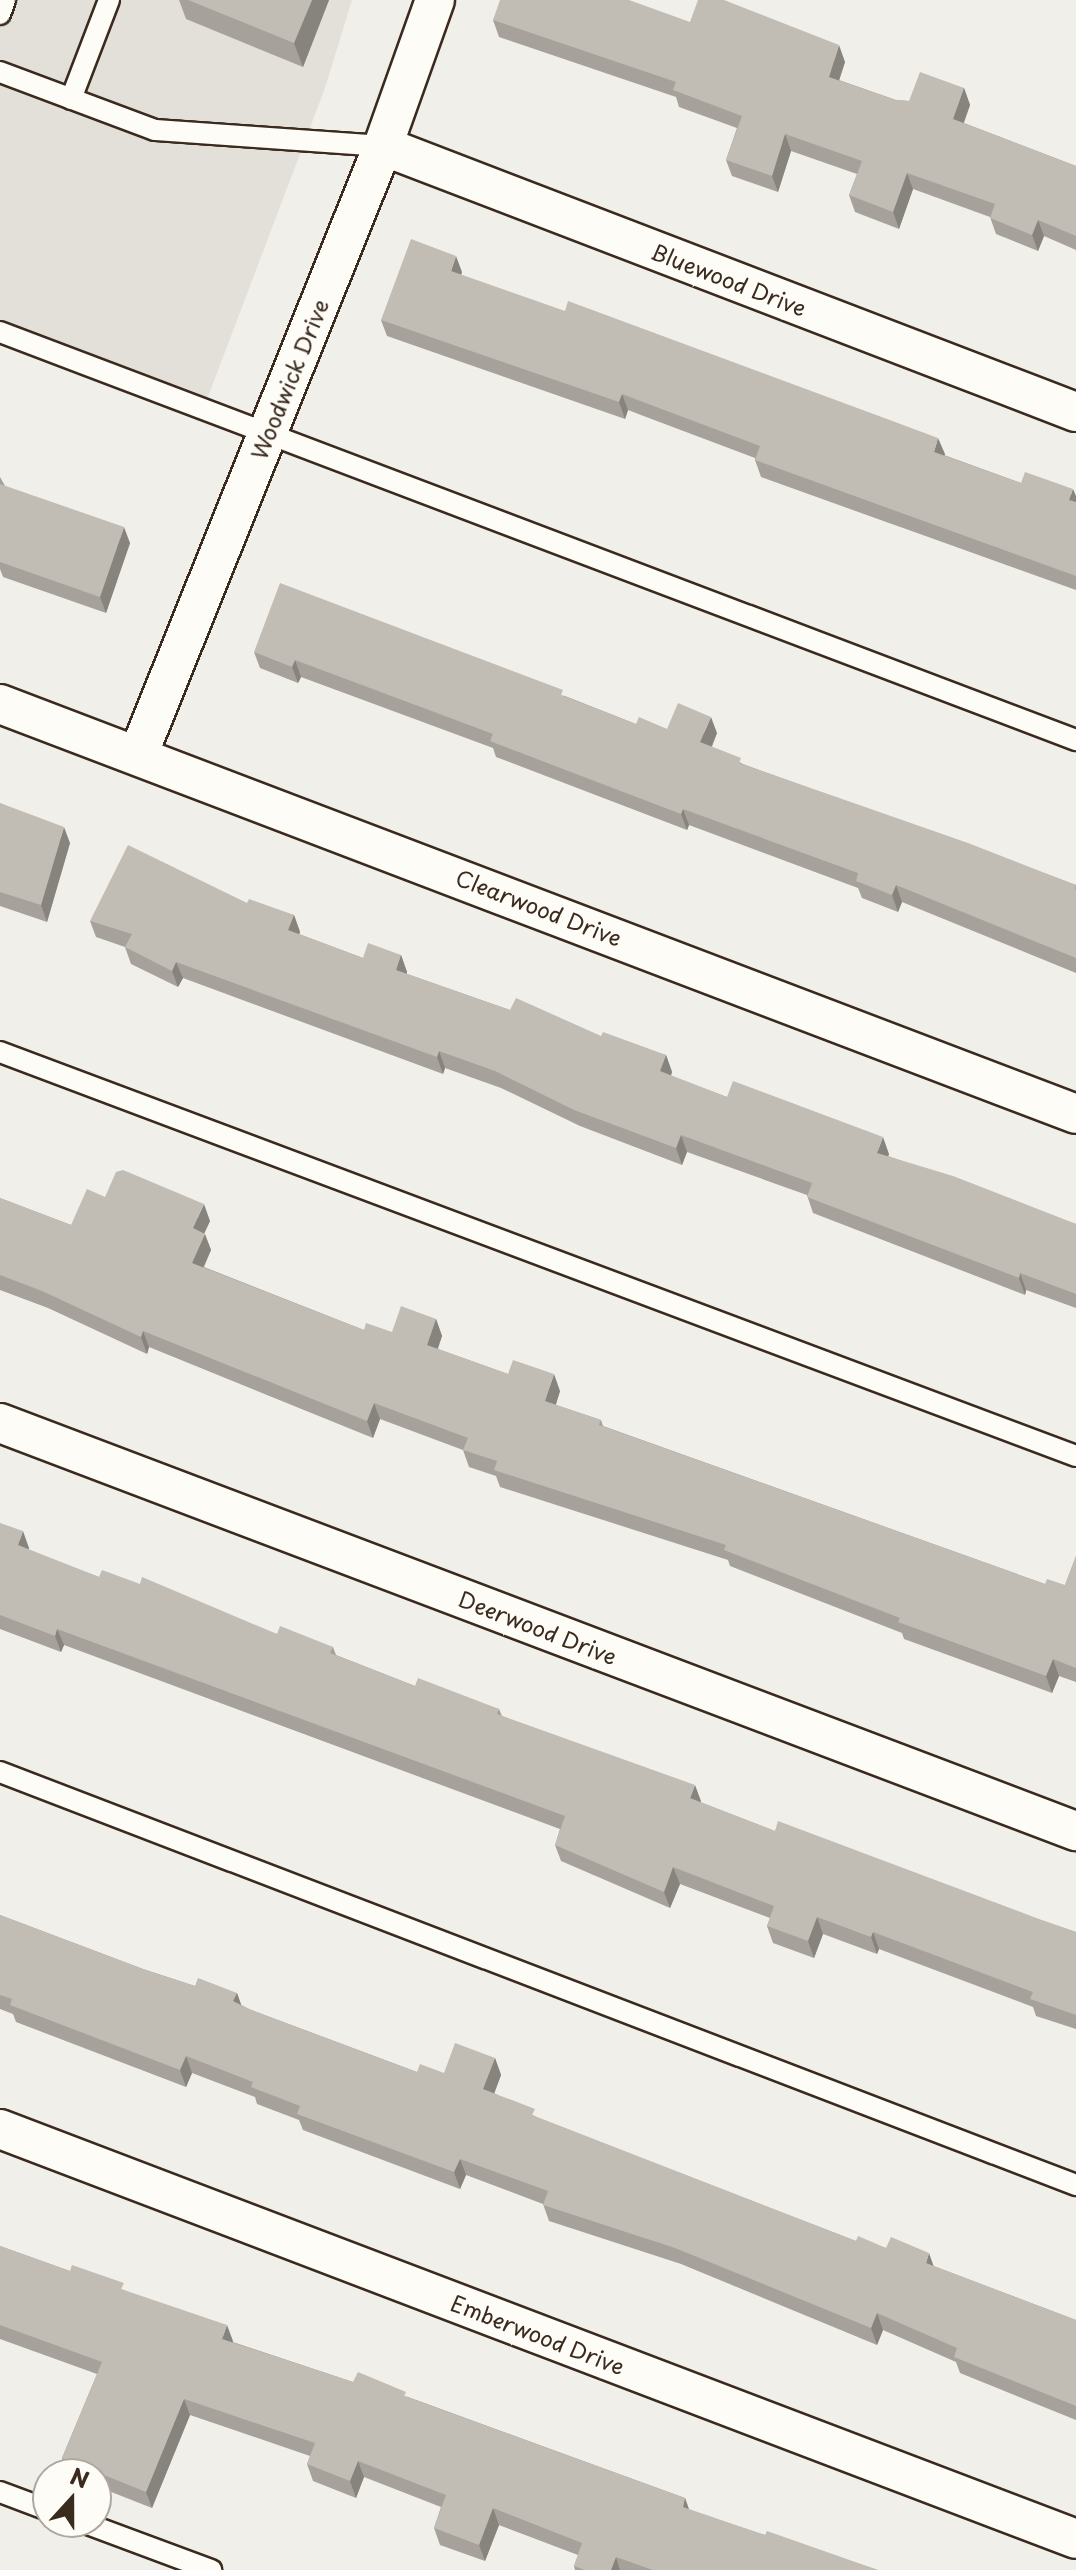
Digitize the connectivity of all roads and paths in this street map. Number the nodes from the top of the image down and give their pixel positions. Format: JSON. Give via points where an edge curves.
{"nodes":[{"id":1,"x":5,"y":0,"type":"edge"},
{"id":2,"x":109,"y":0,"type":"edge"},
{"id":3,"x":435,"y":0,"type":"edge"},
{"id":4,"x":0,"y":14,"type":"edge"},
{"id":5,"x":0,"y":72,"type":"edge"},
{"id":6,"x":71,"y":99,"type":"junction"},
{"id":7,"x":383,"y":146,"type":"junction"},
{"id":8,"x":0,"y":332,"type":"edge"},
{"id":9,"x":1076,"y":412,"type":"edge"},
{"id":10,"x":266,"y":437,"type":"junction"},
{"id":11,"x":0,"y":704,"type":"edge"},
{"id":12,"x":1076,"y":740,"type":"edge"},
{"id":13,"x":138,"y":755,"type":"junction"},
{"id":14,"x":0,"y":1052,"type":"edge"},
{"id":15,"x":1076,"y":1114,"type":"edge"},
{"id":16,"x":0,"y":1423,"type":"edge"},
{"id":17,"x":1076,"y":1456,"type":"edge"},
{"id":18,"x":0,"y":1772,"type":"edge"},
{"id":19,"x":1076,"y":1831,"type":"edge"},
{"id":20,"x":0,"y":2129,"type":"edge"},
{"id":21,"x":1076,"y":2185,"type":"edge"},
{"id":22,"x":0,"y":2492,"type":"edge"},
{"id":23,"x":32,"y":2504,"type":"edge"},
{"id":24,"x":112,"y":2533,"type":"edge"},
{"id":25,"x":1076,"y":2539,"type":"edge"},
{"id":26,"x":211,"y":2570,"type":"edge"}],
"edges":[{"from":1,"to":4,"type":"lane"},
{"from":2,"to":6,"type":"lane"},
{"from":3,"to":7,"type":"street","name":"Woodwick Drive"},
{"from":5,"to":6,"type":"lane"},
{"from":6,"to":7,"type":"lane","via":[[155,130]]},
{"from":7,"to":9,"type":"street","name":"Bluewood Drive"},
{"from":7,"to":10,"type":"street","name":"Woodwick Drive"},
{"from":8,"to":10,"type":"lane"},
{"from":10,"to":12,"type":"lane","via":[[582,550]]},
{"from":10,"to":13,"type":"street","name":"Woodwick Drive"},
{"from":11,"to":13,"type":"street","name":"Clearwood Drive"},
{"from":13,"to":15,"type":"street","name":"Clearwood Drive"},
{"from":14,"to":17,"type":"lane"},
{"from":16,"to":19,"type":"street","name":"Deerwood Drive"},
{"from":18,"to":21,"type":"lane"},
{"from":20,"to":25,"type":"street","name":"Emberwood Drive"},
{"from":22,"to":23,"type":"lane"},
{"from":24,"to":26,"type":"lane"}]}
